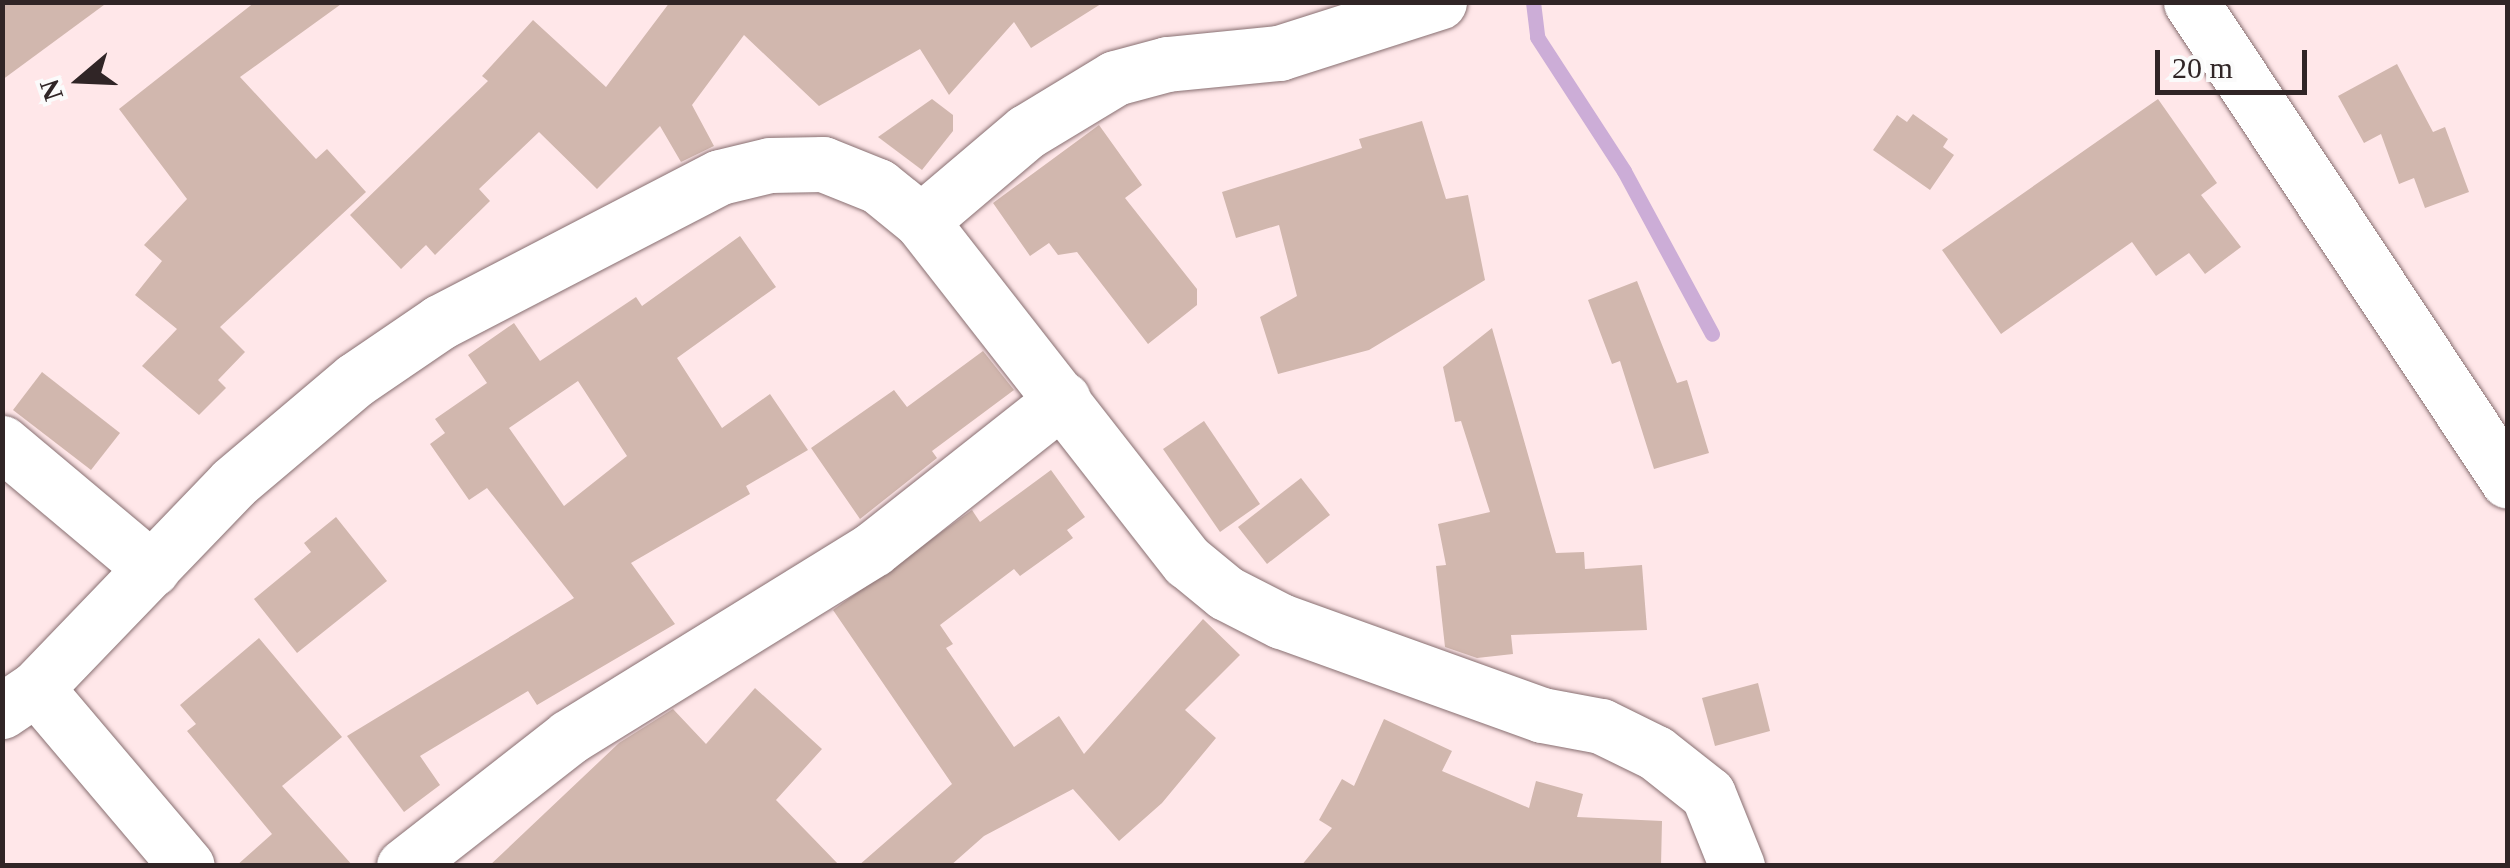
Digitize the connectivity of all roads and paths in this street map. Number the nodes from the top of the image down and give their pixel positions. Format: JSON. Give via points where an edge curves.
{"nodes":[{"id":1,"x":1439,"y":2,"type":"edge"},
{"id":2,"x":2191,"y":2,"type":"edge"},
{"id":3,"x":921,"y":221,"type":"junction"},
{"id":4,"x":1063,"y":399,"type":"junction"},
{"id":5,"x":2,"y":444,"type":"edge"},
{"id":6,"x":2505,"y":472,"type":"edge"},
{"id":7,"x":152,"y":569,"type":"junction"},
{"id":8,"x":19,"y":700,"type":"edge"},
{"id":9,"x":188,"y":866,"type":"edge"},
{"id":10,"x":404,"y":866,"type":"edge"},
{"id":11,"x":1737,"y":866,"type":"edge"}],
"edges":[{"from":1,"to":3,"type":"street","via":[[1279,53],[1168,64],[1114,78],[1026,132]]},
{"from":2,"to":6,"type":"street"},
{"from":3,"to":4,"type":"street"},
{"from":3,"to":7,"type":"street","via":[[878,186],[823,164],[770,165],[720,177],[440,322],[355,380],[234,483]]},
{"from":4,"to":10,"type":"street","via":[[872,549],[569,737]]},
{"from":4,"to":11,"type":"street","via":[[1187,560],[1226,593],[1281,621],[1542,716],[1601,726],[1656,753],[1708,794]]},
{"from":5,"to":7,"type":"street"},
{"from":7,"to":8,"type":"street"},
{"from":8,"to":9,"type":"street"}]}
